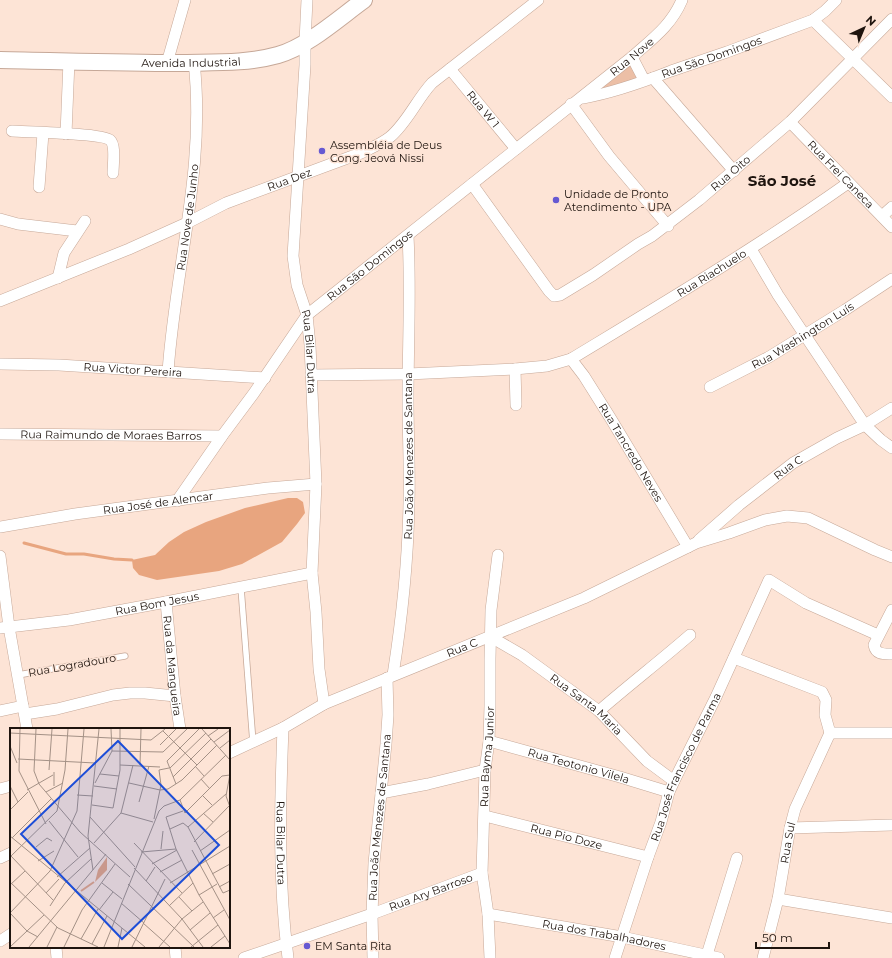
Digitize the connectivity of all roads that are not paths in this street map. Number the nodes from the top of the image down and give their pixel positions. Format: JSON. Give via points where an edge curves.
{"nodes":[{"id":1,"x":185,"y":0,"type":"edge"},
{"id":2,"x":307,"y":0,"type":"edge"},
{"id":3,"x":364,"y":0,"type":"edge"},
{"id":4,"x":538,"y":0,"type":"edge"},
{"id":5,"x":682,"y":0,"type":"edge"},
{"id":6,"x":836,"y":0,"type":"edge"},
{"id":7,"x":892,"y":19,"type":"edge"},
{"id":8,"x":813,"y":20,"type":"junction"},
{"id":9,"x":305,"y":42,"type":"junction"},
{"id":10,"x":632,"y":57,"type":"junction"},
{"id":11,"x":853,"y":59,"type":"junction"},
{"id":12,"x":0,"y":60,"type":"edge"},
{"id":13,"x":69,"y":61,"type":"junction"},
{"id":14,"x":194,"y":62,"type":"junction"},
{"id":15,"x":167,"y":63,"type":"junction"},
{"id":16,"x":450,"y":69,"type":"junction"},
{"id":17,"x":648,"y":79,"type":"junction"},
{"id":18,"x":892,"y":97,"type":"edge"},
{"id":19,"x":576,"y":101,"type":"junction"},
{"id":20,"x":790,"y":122,"type":"junction"},
{"id":21,"x":12,"y":132,"type":"dead end"},
{"id":22,"x":43,"y":133,"type":"junction"},
{"id":23,"x":66,"y":134,"type":"junction"},
{"id":24,"x":516,"y":149,"type":"junction"},
{"id":25,"x":734,"y":171,"type":"junction"},
{"id":26,"x":113,"y":173,"type":"dead end"},
{"id":27,"x":298,"y":176,"type":"junction"},
{"id":28,"x":848,"y":183,"type":"junction"},
{"id":29,"x":472,"y":184,"type":"junction"},
{"id":30,"x":40,"y":187,"type":"dead end"},
{"id":31,"x":892,"y":207,"type":"edge"},
{"id":32,"x":882,"y":216,"type":"junction"},
{"id":33,"x":0,"y":219,"type":"edge"},
{"id":34,"x":85,"y":221,"type":"dead end"},
{"id":35,"x":189,"y":222,"type":"junction"},
{"id":36,"x":668,"y":226,"type":"junction"},
{"id":37,"x":892,"y":227,"type":"edge"},
{"id":38,"x":77,"y":231,"type":"junction"},
{"id":39,"x":408,"y":236,"type":"junction"},
{"id":40,"x":751,"y":248,"type":"junction"},
{"id":41,"x":58,"y":278,"type":"junction"},
{"id":42,"x":892,"y":279,"type":"edge"},
{"id":43,"x":0,"y":301,"type":"edge"},
{"id":44,"x":307,"y":314,"type":"junction"},
{"id":45,"x":805,"y":335,"type":"junction"},
{"id":46,"x":572,"y":359,"type":"junction"},
{"id":47,"x":0,"y":364,"type":"edge"},
{"id":48,"x":515,"y":369,"type":"junction"},
{"id":49,"x":168,"y":372,"type":"junction"},
{"id":50,"x":408,"y":374,"type":"junction"},
{"id":51,"x":311,"y":375,"type":"junction"},
{"id":52,"x":265,"y":378,"type":"junction"},
{"id":53,"x":710,"y":387,"type":"dead end"},
{"id":54,"x":516,"y":405,"type":"dead end"},
{"id":55,"x":892,"y":408,"type":"edge"},
{"id":56,"x":865,"y":425,"type":"junction"},
{"id":57,"x":0,"y":434,"type":"edge"},
{"id":58,"x":222,"y":436,"type":"junction"},
{"id":59,"x":892,"y":448,"type":"edge"},
{"id":60,"x":316,"y":484,"type":"junction"},
{"id":61,"x":177,"y":501,"type":"junction"},
{"id":62,"x":0,"y":527,"type":"edge"},
{"id":63,"x":692,"y":545,"type":"junction"},
{"id":64,"x":498,"y":555,"type":"dead end"},
{"id":65,"x":0,"y":556,"type":"edge"},
{"id":66,"x":892,"y":557,"type":"edge"},
{"id":67,"x":312,"y":573,"type":"junction"},
{"id":68,"x":241,"y":588,"type":"junction"},
{"id":69,"x":166,"y":602,"type":"junction"},
{"id":70,"x":892,"y":610,"type":"edge"},
{"id":71,"x":5,"y":628,"type":"edge"},
{"id":72,"x":690,"y":635,"type":"dead end"},
{"id":73,"x":878,"y":635,"type":"junction"},
{"id":74,"x":491,"y":637,"type":"junction"},
{"id":75,"x":892,"y":654,"type":"edge"},
{"id":76,"x":125,"y":656,"type":"dead end"},
{"id":77,"x":734,"y":658,"type":"junction"},
{"id":78,"x":18,"y":675,"type":"junction"},
{"id":79,"x":390,"y":676,"type":"junction"},
{"id":80,"x":175,"y":696,"type":"junction"},
{"id":81,"x":324,"y":704,"type":"junction"},
{"id":82,"x":24,"y":710,"type":"junction"},
{"id":83,"x":0,"y":711,"type":"edge"},
{"id":84,"x":599,"y":711,"type":"junction"},
{"id":85,"x":27,"y":728,"type":"edge"},
{"id":86,"x":180,"y":728,"type":"edge"},
{"id":87,"x":283,"y":728,"type":"junction"},
{"id":88,"x":830,"y":733,"type":"junction"},
{"id":89,"x":892,"y":733,"type":"edge"},
{"id":90,"x":489,"y":741,"type":"junction"},
{"id":91,"x":252,"y":743,"type":"junction"},
{"id":92,"x":230,"y":753,"type":"edge"},
{"id":93,"x":485,"y":770,"type":"junction"},
{"id":94,"x":10,"y":786,"type":"edge"},
{"id":95,"x":671,"y":786,"type":"junction"},
{"id":96,"x":0,"y":789,"type":"edge"},
{"id":97,"x":381,"y":793,"type":"junction"},
{"id":98,"x":485,"y":816,"type":"junction"},
{"id":99,"x":892,"y":825,"type":"edge"},
{"id":100,"x":790,"y":828,"type":"junction"},
{"id":101,"x":10,"y":853,"type":"edge"},
{"id":102,"x":648,"y":857,"type":"junction"},
{"id":103,"x":0,"y":858,"type":"edge"},
{"id":104,"x":737,"y":858,"type":"dead end"},
{"id":105,"x":482,"y":872,"type":"junction"},
{"id":106,"x":778,"y":899,"type":"junction"},
{"id":107,"x":372,"y":914,"type":"junction"},
{"id":108,"x":488,"y":914,"type":"junction"},
{"id":109,"x":892,"y":918,"type":"edge"},
{"id":110,"x":10,"y":935,"type":"edge"},
{"id":111,"x":622,"y":937,"type":"junction"},
{"id":112,"x":0,"y":941,"type":"edge"},
{"id":113,"x":286,"y":943,"type":"junction"},
{"id":114,"x":56,"y":948,"type":"edge"},
{"id":115,"x":707,"y":956,"type":"edge"},
{"id":116,"x":57,"y":958,"type":"edge"},
{"id":117,"x":244,"y":958,"type":"edge"},
{"id":118,"x":288,"y":958,"type":"edge"},
{"id":119,"x":373,"y":958,"type":"edge"},
{"id":120,"x":490,"y":958,"type":"edge"},
{"id":121,"x":615,"y":958,"type":"edge"},
{"id":122,"x":719,"y":958,"type":"edge"},
{"id":123,"x":763,"y":958,"type":"edge"}],
"edges":[{"from":1,"to":15,"type":"street"},
{"from":2,"to":9,"type":"street","name":"Rua Bilar Dutra"},
{"from":3,"to":9,"type":"street","name":"Avenida Industrial"},
{"from":4,"to":16,"type":"street","name":"Rua Dez"},
{"from":5,"to":10,"type":"street","name":"Rua Nove","via":[[674,18]]},
{"from":6,"to":8,"type":"street","name":"Rua São Domingos"},
{"from":7,"to":11,"type":"street","name":"Rua Oito"},
{"from":8,"to":11,"type":"street"},
{"from":8,"to":17,"type":"street","name":"Rua São Domingos"},
{"from":9,"to":14,"type":"street","name":"Avenida Industrial","via":[[278,55],[256,59]]},
{"from":9,"to":27,"type":"street","name":"Rua Bilar Dutra"},
{"from":10,"to":17,"type":"street"},
{"from":10,"to":19,"type":"street","name":"Rua Nove"},
{"from":11,"to":18,"type":"street"},
{"from":11,"to":20,"type":"street","name":"Rua Oito"},
{"from":12,"to":13,"type":"street","name":"Avenida Industrial"},
{"from":13,"to":15,"type":"street","name":"Avenida Industrial"},
{"from":13,"to":23,"type":"street"},
{"from":14,"to":15,"type":"street","name":"Avenida Industrial"},
{"from":14,"to":35,"type":"street","name":"Rua Nove de Junho","via":[[198,110]]},
{"from":16,"to":24,"type":"street","name":"Rua W 1"},
{"from":16,"to":27,"type":"street","name":"Rua Dez","via":[[422,93],[400,127],[381,144]]},
{"from":17,"to":19,"type":"street","name":"Rua São Domingos"},
{"from":17,"to":25,"type":"street"},
{"from":19,"to":24,"type":"street","name":"Rua São Domingos"},
{"from":19,"to":36,"type":"street","via":[[609,156]]},
{"from":20,"to":25,"type":"street","name":"Rua Oito"},
{"from":20,"to":28,"type":"street","name":"Rua Frei Caneca"},
{"from":21,"to":22,"type":"street"},
{"from":22,"to":23,"type":"street"},
{"from":22,"to":30,"type":"street"},
{"from":23,"to":26,"type":"street","via":[[103,137],[110,140],[113,150]]},
{"from":24,"to":29,"type":"street","name":"Rua São Domingos"},
{"from":25,"to":36,"type":"street","name":"Rua Oito"},
{"from":27,"to":35,"type":"street","name":"Rua Dez","via":[[226,203]]},
{"from":27,"to":44,"type":"street","name":"Rua Bilar Dutra","via":[[293,256],[297,284]]},
{"from":28,"to":32,"type":"street","name":"Rua Frei Caneca"},
{"from":28,"to":40,"type":"street","name":"Rua Riachuelo"},
{"from":29,"to":36,"type":"street","name":"Rua Oito","via":[[554,296],[593,275]]},
{"from":29,"to":39,"type":"street","name":"Rua São Domingos"},
{"from":31,"to":32,"type":"street"},
{"from":32,"to":37,"type":"street","name":"Rua Frei Caneca"},
{"from":33,"to":38,"type":"street","via":[[18,224]]},
{"from":34,"to":38,"type":"street"},
{"from":35,"to":41,"type":"street","name":"Rua Dez"},
{"from":35,"to":49,"type":"street","name":"Rua Nove de Junho","via":[[172,327]]},
{"from":38,"to":41,"type":"street","via":[[64,253]]},
{"from":39,"to":44,"type":"street","name":"Rua São Domingos"},
{"from":39,"to":50,"type":"street","name":"Rua João Menezes de Santana"},
{"from":40,"to":45,"type":"street"},
{"from":40,"to":46,"type":"street","name":"Rua Riachuelo"},
{"from":41,"to":43,"type":"street","name":"Rua Dez"},
{"from":42,"to":45,"type":"street","name":"Rua Washington Luís"},
{"from":44,"to":51,"type":"street","name":"Rua Bilar Dutra"},
{"from":44,"to":52,"type":"street","name":"Rua São Domingos"},
{"from":45,"to":53,"type":"street","name":"Rua Washington Luís"},
{"from":45,"to":56,"type":"street"},
{"from":46,"to":48,"type":"street","name":"Rua Riachuelo","via":[[548,366]]},
{"from":46,"to":63,"type":"street","name":"Rua Tancredo Neves"},
{"from":47,"to":49,"type":"street","name":"Rua Victor Pereira"},
{"from":48,"to":50,"type":"street","name":"Rua Riachuelo"},
{"from":48,"to":54,"type":"street"},
{"from":49,"to":52,"type":"street","name":"Rua Victor Pereira"},
{"from":50,"to":51,"type":"street","name":"Rua Riachuelo"},
{"from":50,"to":79,"type":"street","name":"Rua João Menezes de Santana","via":[[408,539],[401,625]]},
{"from":51,"to":60,"type":"street","name":"Rua Bilar Dutra"},
{"from":52,"to":58,"type":"street","name":"Rua São Domingos"},
{"from":55,"to":56,"type":"street","name":"Rua C"},
{"from":56,"to":59,"type":"street"},
{"from":56,"to":63,"type":"street","name":"Rua C","via":[[794,463]]},
{"from":57,"to":58,"type":"street","name":"Rua Raimundo de Moraes Barros"},
{"from":58,"to":61,"type":"street","name":"Rua São Domingos"},
{"from":60,"to":61,"type":"street","name":"Rua José de Alencar"},
{"from":60,"to":67,"type":"street","name":"Rua Bilar Dutra"},
{"from":61,"to":62,"type":"street","name":"Rua José de Alencar"},
{"from":63,"to":66,"type":"street","name":"Rua C","via":[[765,520],[796,516],[808,518]]},
{"from":63,"to":74,"type":"street","name":"Rua C","via":[[584,598]]},
{"from":64,"to":74,"type":"street","name":"Rua Bayma Junior","via":[[492,593]]},
{"from":65,"to":71,"type":"street"},
{"from":67,"to":68,"type":"street","name":"Rua Bom Jesus"},
{"from":67,"to":81,"type":"street","name":"Rua Bilar Dutra"},
{"from":68,"to":69,"type":"street","name":"Rua Bom Jesus"},
{"from":68,"to":91,"type":"lane"},
{"from":69,"to":71,"type":"street","name":"Rua Bom Jesus","via":[[69,620]]},
{"from":69,"to":80,"type":"street","name":"Rua da Mangueira"},
{"from":70,"to":73,"type":"street"},
{"from":71,"to":78,"type":"street"},
{"from":72,"to":84,"type":"street"},
{"from":73,"to":75,"type":"street","via":[[874,646],[879,653]]},
{"from":73,"to":77,"type":"street","name":"Rua José Francisco de Parma","via":[[806,603],[770,580]]},
{"from":74,"to":79,"type":"street","name":"Rua C"},
{"from":74,"to":84,"type":"street","name":"Rua Santa Maria"},
{"from":74,"to":90,"type":"street","name":"Rua Bayma Junior"},
{"from":76,"to":78,"type":"lane","name":"Rua Logradouro"},
{"from":77,"to":88,"type":"street","via":[[822,692],[826,700],[825,715]]},
{"from":77,"to":95,"type":"street","name":"Rua José Francisco de Parma"},
{"from":78,"to":82,"type":"street"},
{"from":79,"to":81,"type":"street","name":"Rua C"},
{"from":79,"to":97,"type":"street","name":"Rua João Menezes de Santana"},
{"from":80,"to":82,"type":"street","via":[[130,693],[57,709]]},
{"from":80,"to":86,"type":"street","name":"Rua da Mangueira"},
{"from":81,"to":87,"type":"street","name":"Rua C"},
{"from":82,"to":83,"type":"street"},
{"from":82,"to":85,"type":"street"},
{"from":84,"to":95,"type":"street","name":"Rua Santa Maria"},
{"from":87,"to":91,"type":"street","name":"Rua C"},
{"from":87,"to":113,"type":"street","name":"Rua Bilar Dutra","via":[[280,830]]},
{"from":88,"to":89,"type":"street"},
{"from":88,"to":100,"type":"street","name":"Rua Sul"},
{"from":90,"to":93,"type":"street","name":"Rua Bayma Junior"},
{"from":90,"to":95,"type":"street","name":"Rua Teotonio Vilela","via":[[620,776]]},
{"from":91,"to":92,"type":"street","name":"Rua C"},
{"from":93,"to":97,"type":"street"},
{"from":93,"to":98,"type":"street","name":"Rua Bayma Junior"},
{"from":94,"to":96,"type":"street"},
{"from":95,"to":102,"type":"street","name":"Rua José Francisco de Parma"},
{"from":97,"to":107,"type":"street","name":"Rua João Menezes de Santana"},
{"from":98,"to":102,"type":"street","name":"Rua Pio Doze"},
{"from":98,"to":105,"type":"street","name":"Rua Bayma Junior"},
{"from":99,"to":100,"type":"street"},
{"from":100,"to":106,"type":"street","name":"Rua Sul"},
{"from":101,"to":103,"type":"street"},
{"from":102,"to":111,"type":"street","name":"Rua José Francisco de Parma"},
{"from":104,"to":115,"type":"street"},
{"from":105,"to":107,"type":"street","name":"Rua Ary Barroso"},
{"from":105,"to":108,"type":"street","name":"Rua Bayma Junior"},
{"from":106,"to":109,"type":"street"},
{"from":106,"to":123,"type":"street","name":"Rua Sul"},
{"from":107,"to":113,"type":"street","name":"Rua Ary Barroso"},
{"from":107,"to":119,"type":"street","name":"Rua João Menezes de Santana"},
{"from":108,"to":111,"type":"street","name":"Rua dos Trabalhadores"},
{"from":108,"to":120,"type":"street","name":"Rua Bayma Junior"},
{"from":110,"to":112,"type":"street"},
{"from":111,"to":115,"type":"street","name":"Rua dos Trabalhadores"},
{"from":111,"to":121,"type":"street","name":"Rua José Francisco de Parma"},
{"from":113,"to":117,"type":"street","name":"Rua Ary Barroso"},
{"from":113,"to":118,"type":"street","name":"Rua Bilar Dutra"},
{"from":114,"to":116,"type":"street"},
{"from":115,"to":122,"type":"street","name":"Rua dos Trabalhadores"}]}
